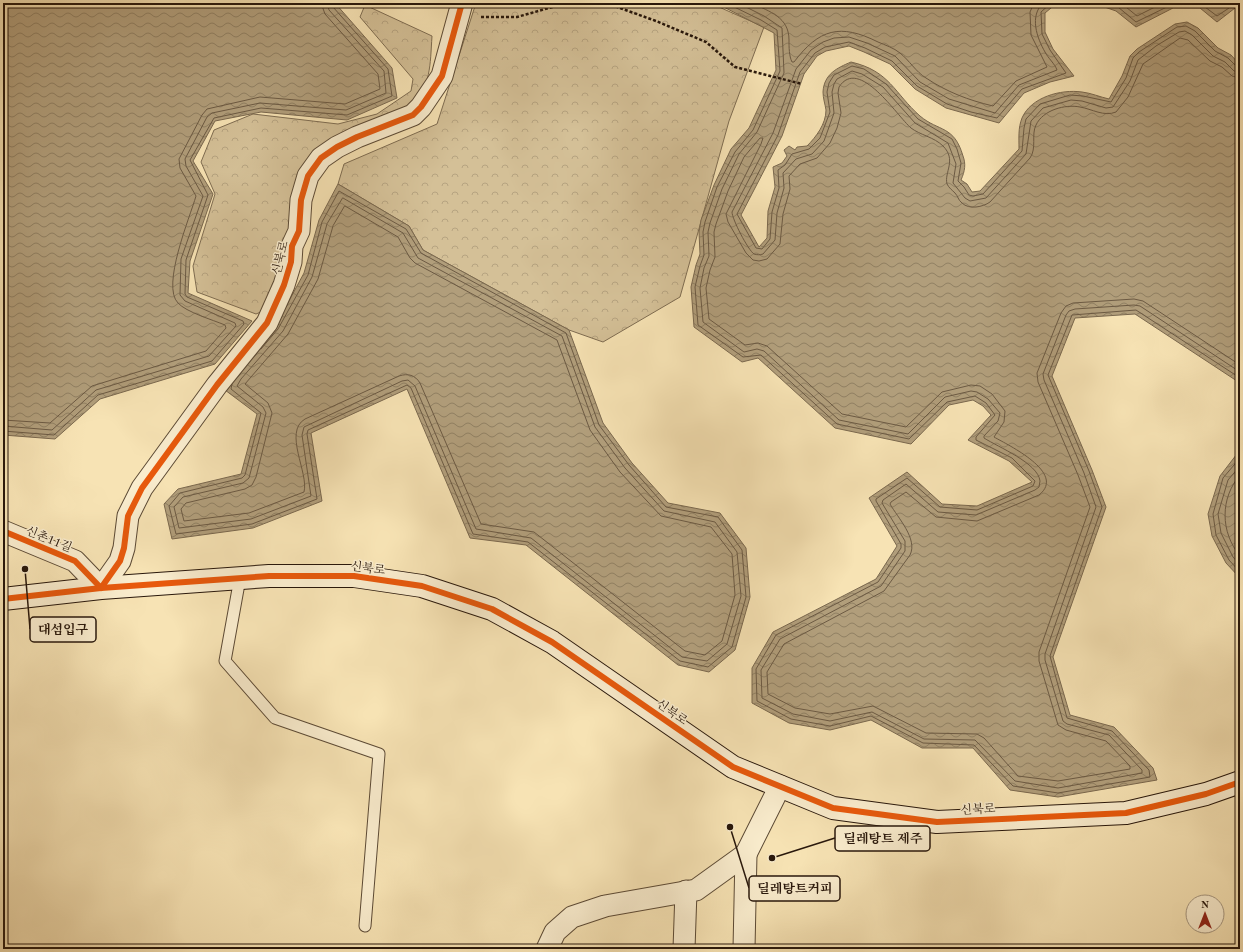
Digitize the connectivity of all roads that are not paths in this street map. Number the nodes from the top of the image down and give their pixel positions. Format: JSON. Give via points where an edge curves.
{"nodes":[{"id":1,"x":459,"y":10,"type":"edge"},
{"id":2,"x":3,"y":532,"type":"edge"},
{"id":3,"x":240,"y":578,"type":"junction"},
{"id":4,"x":101,"y":588,"type":"junction"},
{"id":5,"x":3,"y":599,"type":"edge"},
{"id":6,"x":1240,"y":782,"type":"edge"},
{"id":7,"x":780,"y":786,"type":"junction"},
{"id":8,"x":746,"y":854,"type":"junction"},
{"id":9,"x":686,"y":892,"type":"junction"},
{"id":10,"x":364,"y":926,"type":"dead end"},
{"id":11,"x":547,"y":949,"type":"edge"},
{"id":12,"x":684,"y":949,"type":"edge"},
{"id":13,"x":744,"y":949,"type":"edge"}],
"edges":[{"from":1,"to":4,"type":"street","name":"신북로","via":[[442,76],[428,99],[413,115],[337,147],[321,158],[308,176],[301,200],[299,231],[292,246],[291,262],[267,323],[217,385],[142,488],[128,516],[120,561]]},
{"from":2,"to":4,"type":"street","name":"신촌11길","via":[[75,561]]},
{"from":3,"to":4,"type":"street","name":"신북로"},
{"from":3,"to":7,"type":"street","name":"신북로","via":[[354,576],[422,586],[492,609],[552,642],[733,767]]},
{"from":3,"to":10,"type":"lane","via":[[225,662],[275,718],[379,754]]},
{"from":4,"to":5,"type":"street","name":"신북로"},
{"from":6,"to":7,"type":"street","name":"신북로","via":[[1206,794],[1126,812],[937,822],[833,808]]},
{"from":7,"to":8,"type":"street"},
{"from":8,"to":9,"type":"street","via":[[696,890]]},
{"from":8,"to":13,"type":"street"},
{"from":9,"to":11,"type":"street","via":[[605,906],[572,917],[555,932]]},
{"from":9,"to":12,"type":"street"}]}
